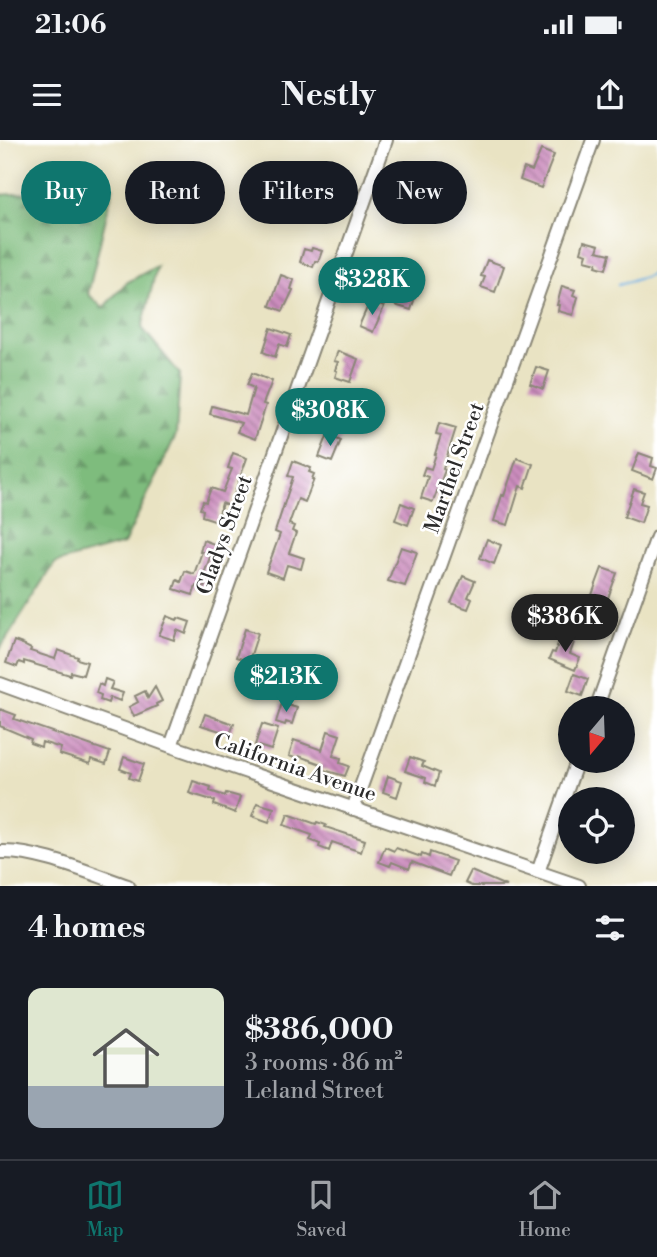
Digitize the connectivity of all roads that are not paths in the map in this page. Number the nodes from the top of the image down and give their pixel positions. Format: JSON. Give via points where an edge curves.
{"nodes":[{"id":1,"x":386,"y":140,"type":"edge"},
{"id":2,"x":593,"y":140,"type":"edge"},
{"id":3,"x":657,"y":537,"type":"edge"},
{"id":4,"x":0,"y":684,"type":"edge"},
{"id":5,"x":601,"y":696,"type":"edge"},
{"id":6,"x":171,"y":746,"type":"junction"},
{"id":7,"x":572,"y":774,"type":"edge"},
{"id":8,"x":353,"y":809,"type":"junction"},
{"id":9,"x":0,"y":852,"type":"edge"},
{"id":10,"x":538,"y":872,"type":"junction"},
{"id":11,"x":99,"y":882,"type":"edge"},
{"id":12,"x":128,"y":886,"type":"edge"},
{"id":13,"x":579,"y":886,"type":"edge"}],
"edges":[{"from":1,"to":6,"type":"street","name":"Gladys Street"},
{"from":2,"to":8,"type":"street","name":"Marthel Street"},
{"from":3,"to":5,"type":"street"},
{"from":4,"to":6,"type":"street","name":"California Avenue"},
{"from":6,"to":8,"type":"street","name":"California Avenue"},
{"from":7,"to":10,"type":"street"},
{"from":8,"to":10,"type":"street","name":"California Avenue"},
{"from":9,"to":11,"type":"street","via":[[42,858]]},
{"from":10,"to":13,"type":"street","name":"California Avenue"},
{"from":11,"to":12,"type":"street"}]}
